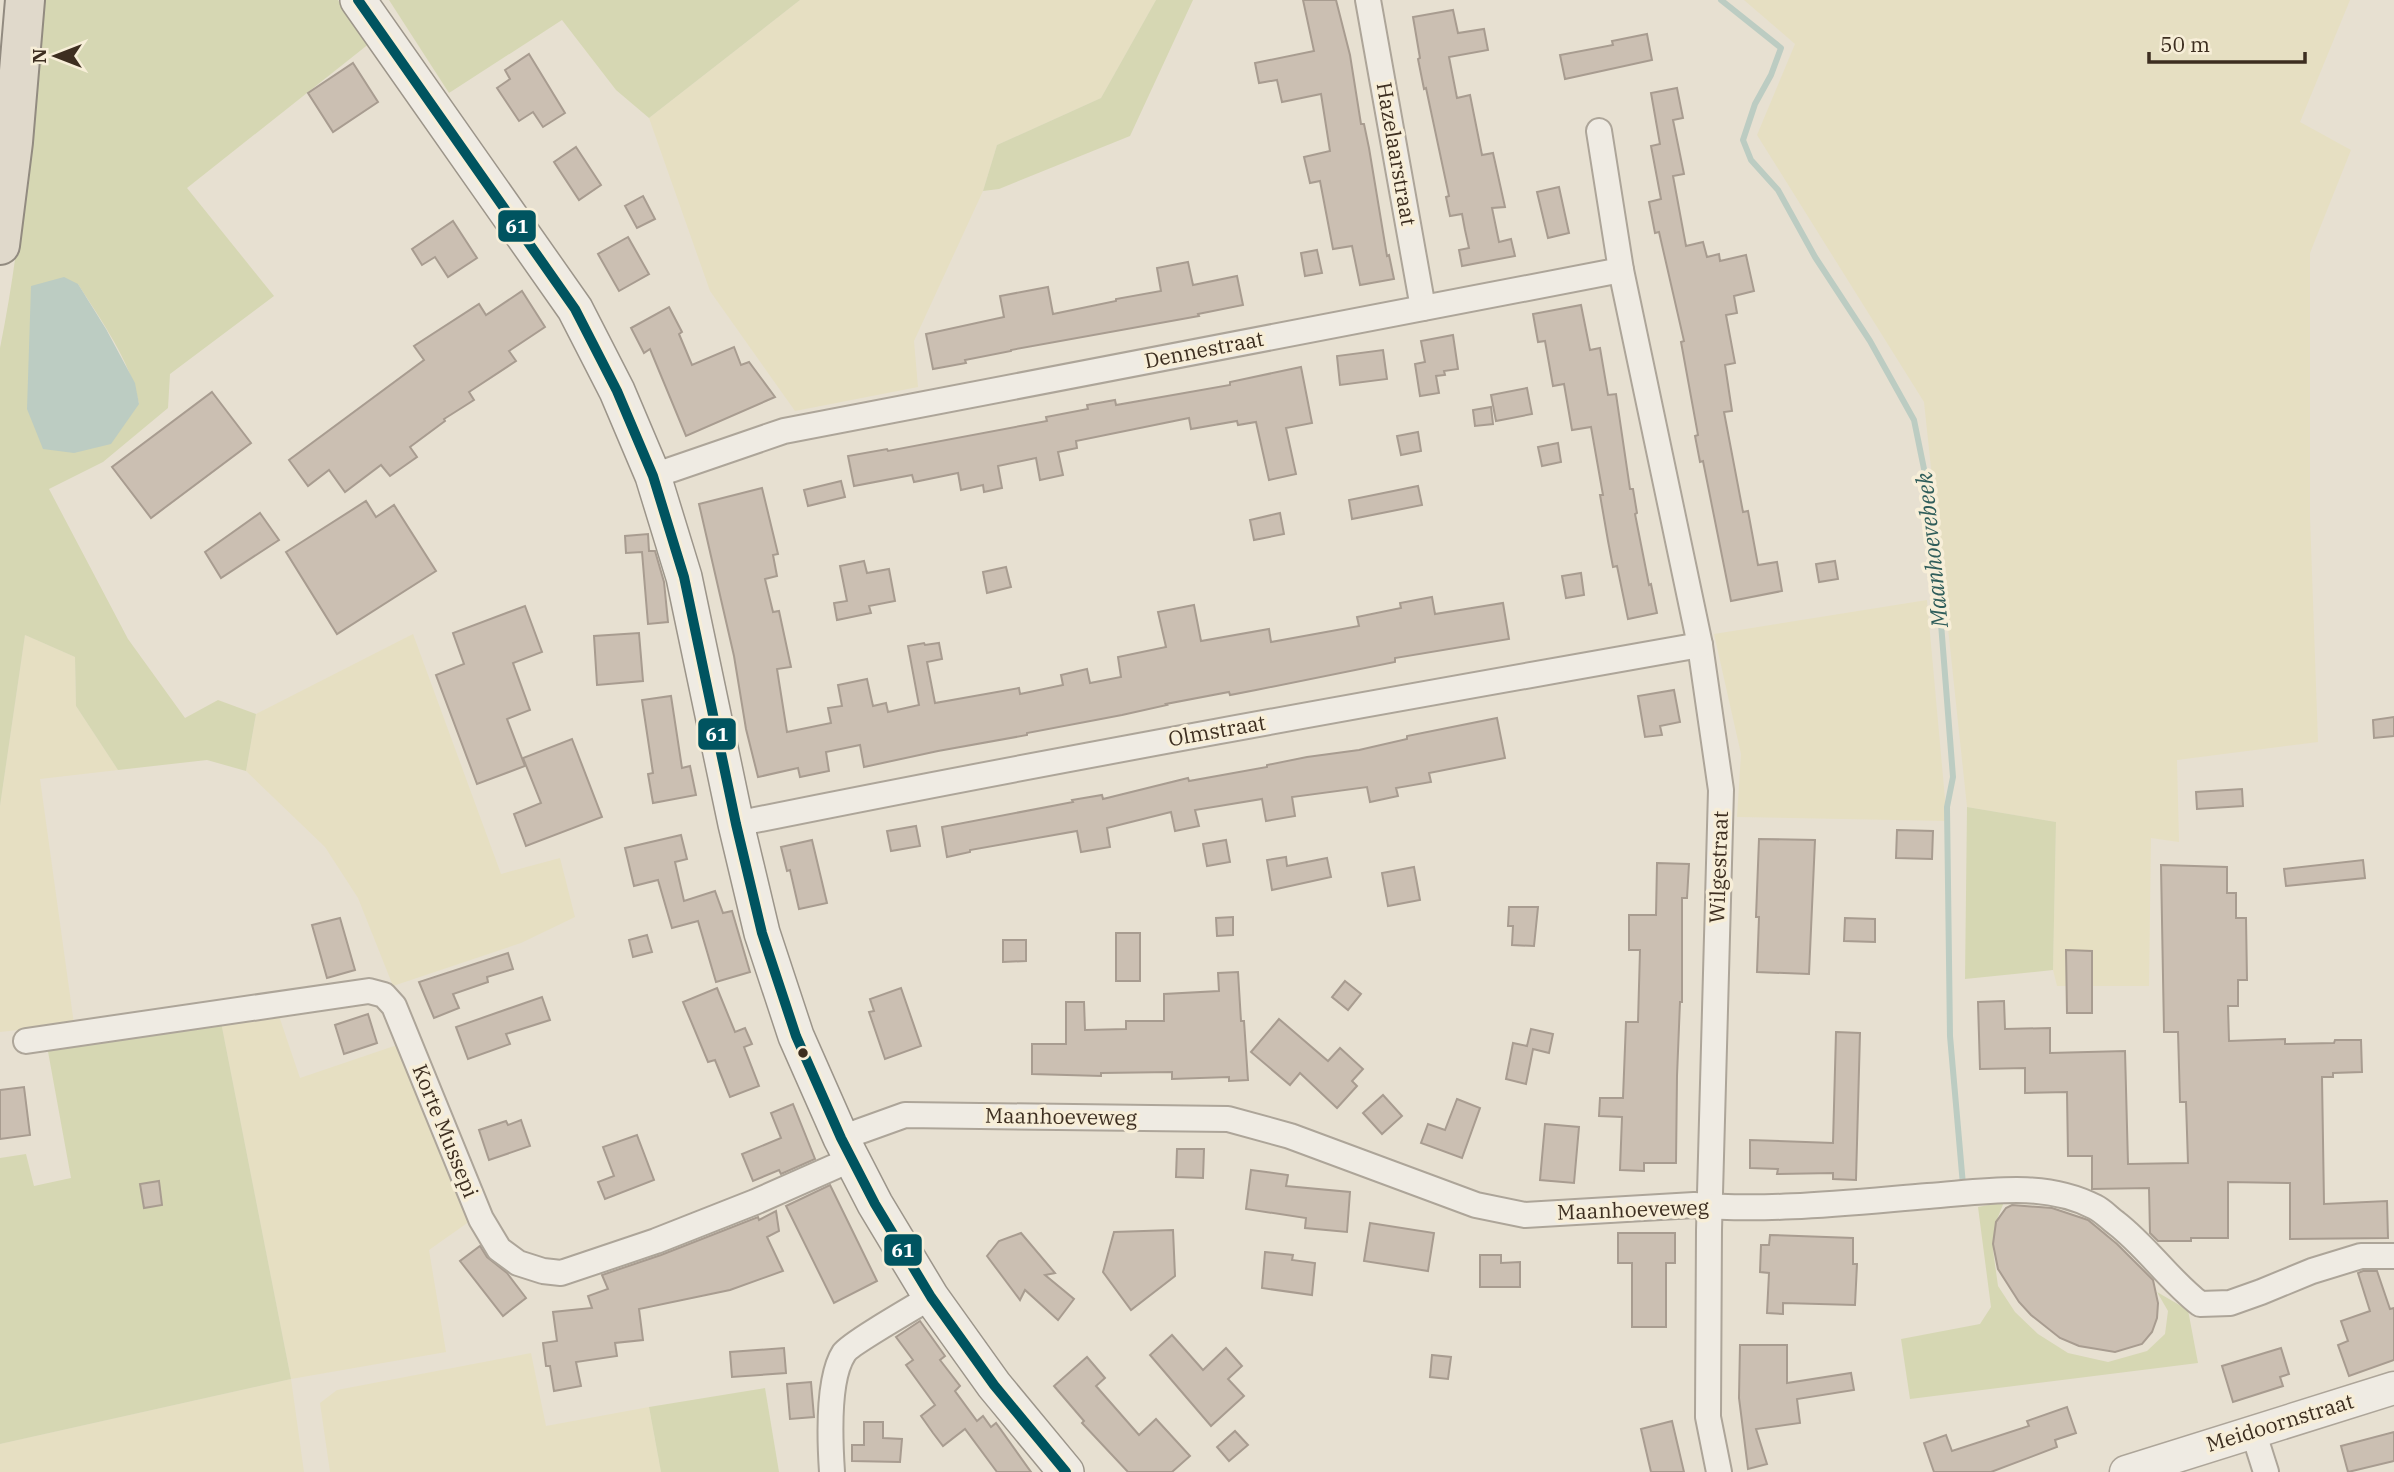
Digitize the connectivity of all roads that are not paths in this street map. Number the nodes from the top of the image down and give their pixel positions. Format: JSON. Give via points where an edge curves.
{"nodes":[{"id":1,"x":26,"y":0,"type":"edge"},
{"id":2,"x":358,"y":0,"type":"edge"},
{"id":3,"x":1368,"y":0,"type":"edge"},
{"id":4,"x":1599,"y":131,"type":"dead end"},
{"id":5,"x":0,"y":245,"type":"edge"},
{"id":6,"x":1622,"y":270,"type":"junction"},
{"id":7,"x":1423,"y":308,"type":"junction"},
{"id":8,"x":653,"y":476,"type":"junction"},
{"id":9,"x":1700,"y":645,"type":"junction"},
{"id":10,"x":736,"y":824,"type":"junction"},
{"id":11,"x":26,"y":1041,"type":"dead end"},
{"id":12,"x":847,"y":1148,"type":"junction"},
{"id":13,"x":1710,"y":1206,"type":"junction"},
{"id":14,"x":2394,"y":1256,"type":"edge"},
{"id":15,"x":931,"y":1297,"type":"junction"},
{"id":16,"x":2394,"y":1388,"type":"edge"},
{"id":17,"x":2253,"y":1431,"type":"junction"},
{"id":18,"x":832,"y":1472,"type":"edge"},
{"id":19,"x":1066,"y":1472,"type":"edge"},
{"id":20,"x":1719,"y":1472,"type":"edge"},
{"id":21,"x":2126,"y":1472,"type":"edge"},
{"id":22,"x":2266,"y":1472,"type":"edge"}],
"edges":[{"from":1,"to":5,"type":"highway"},
{"from":2,"to":8,"type":"main road","via":[[575,309]]},
{"from":3,"to":7,"type":"street","name":"Hazelaarstraat"},
{"from":4,"to":6,"type":"street"},
{"from":6,"to":7,"type":"street","name":"Dennestraat"},
{"from":6,"to":9,"type":"street","name":"Wilgestraat"},
{"from":7,"to":8,"type":"street","name":"Dennestraat","via":[[784,431]]},
{"from":8,"to":10,"type":"main road","via":[[684,577]]},
{"from":9,"to":10,"type":"street","name":"Olmstraat","via":[[1176,738]]},
{"from":9,"to":13,"type":"street","name":"Wilgestraat","via":[[1721,790]]},
{"from":10,"to":12,"type":"main road","via":[[762,933],[796,1036]]},
{"from":11,"to":12,"type":"street","name":"Korte Mussepi","via":[[369,991],[384,995],[394,1006],[481,1219],[499,1249],[518,1263],[561,1273],[755,1202]]},
{"from":12,"to":13,"type":"street","name":"Maanhoeveweg","via":[[905,1115],[1228,1119],[1290,1136],[1476,1205],[1525,1215]]},
{"from":12,"to":15,"type":"main road","via":[[874,1204]]},
{"from":13,"to":14,"type":"street","name":"Maanhoeveweg","via":[[1828,1203],[1994,1189],[2057,1193],[2096,1207],[2135,1238],[2200,1304],[2230,1303],[2361,1256]]},
{"from":13,"to":20,"type":"street","name":"Wilgestraat","via":[[1708,1417]]},
{"from":15,"to":18,"type":"street","via":[[844,1351],[833,1378]]},
{"from":15,"to":19,"type":"main road","via":[[994,1385]]},
{"from":16,"to":17,"type":"street","name":"Meidoornstraat"},
{"from":17,"to":21,"type":"street","name":"Meidoornstraat"},
{"from":17,"to":22,"type":"street"}]}
